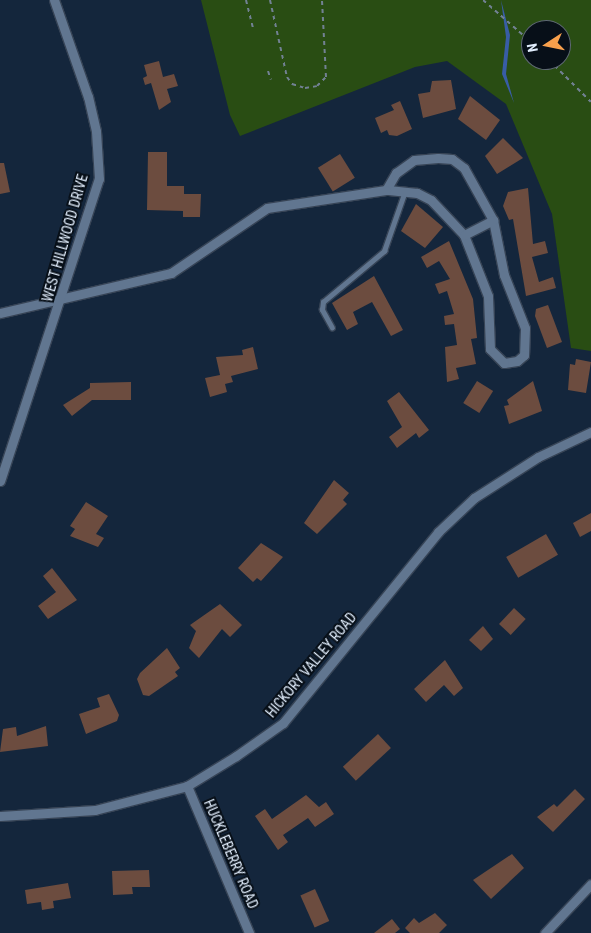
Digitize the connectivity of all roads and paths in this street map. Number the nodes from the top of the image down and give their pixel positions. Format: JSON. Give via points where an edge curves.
{"nodes":[{"id":1,"x":54,"y":0,"type":"edge"},
{"id":2,"x":246,"y":0,"type":"edge"},
{"id":3,"x":270,"y":0,"type":"edge"},
{"id":4,"x":322,"y":0,"type":"edge"},
{"id":5,"x":483,"y":0,"type":"edge"},
{"id":6,"x":253,"y":28,"type":"dead end"},
{"id":7,"x":521,"y":33,"type":"edge"},
{"id":8,"x":558,"y":70,"type":"edge"},
{"id":9,"x":268,"y":71,"type":"dead end"},
{"id":10,"x":271,"y":80,"type":"dead end"},
{"id":11,"x":591,"y":102,"type":"edge"},
{"id":12,"x":386,"y":190,"type":"junction"},
{"id":13,"x":405,"y":190,"type":"junction"},
{"id":14,"x":494,"y":220,"type":"junction"},
{"id":15,"x":464,"y":235,"type":"junction"},
{"id":16,"x":63,"y":299,"type":"junction"},
{"id":17,"x":0,"y":313,"type":"edge"},
{"id":18,"x":332,"y":328,"type":"dead end"},
{"id":19,"x":591,"y":432,"type":"edge"},
{"id":20,"x":0,"y":481,"type":"edge"},
{"id":21,"x":187,"y":786,"type":"junction"},
{"id":22,"x":0,"y":816,"type":"edge"},
{"id":23,"x":591,"y":884,"type":"edge"},
{"id":24,"x":249,"y":933,"type":"edge"},
{"id":25,"x":546,"y":933,"type":"edge"}],
"edges":[{"from":1,"to":16,"type":"street","name":"WEST HILLWOOD DRIVE","via":[[88,97],[96,131],[99,179]]},
{"from":2,"to":6,"type":"path"},
{"from":3,"to":4,"type":"path","via":[[287,77],[292,84],[305,88],[317,86],[326,78]]},
{"from":5,"to":7,"type":"path"},
{"from":8,"to":11,"type":"path"},
{"from":9,"to":10,"type":"path"},
{"from":12,"to":13,"type":"street"},
{"from":12,"to":14,"type":"street","via":[[396,173],[414,160],[452,159],[477,186]]},
{"from":12,"to":16,"type":"street","via":[[267,208],[172,273]]},
{"from":13,"to":15,"type":"street","via":[[431,200]]},
{"from":13,"to":18,"type":"lane","via":[[384,251],[323,302],[322,310]]},
{"from":14,"to":15,"type":"street"},
{"from":14,"to":15,"type":"street","via":[[504,275],[525,328],[524,355],[516,361],[504,363],[490,349],[488,296]]},
{"from":16,"to":17,"type":"street"},
{"from":16,"to":20,"type":"street","name":"WEST HILLWOOD DRIVE"},
{"from":19,"to":21,"type":"street","name":"HICKORY VALLEY ROAD","via":[[552,449],[474,498],[438,532],[282,723]]},
{"from":21,"to":22,"type":"street","name":"HICKORY VALLEY ROAD","via":[[95,810]]},
{"from":21,"to":24,"type":"street","name":"HUCKLEBERRY ROAD"},
{"from":23,"to":25,"type":"street"}]}
